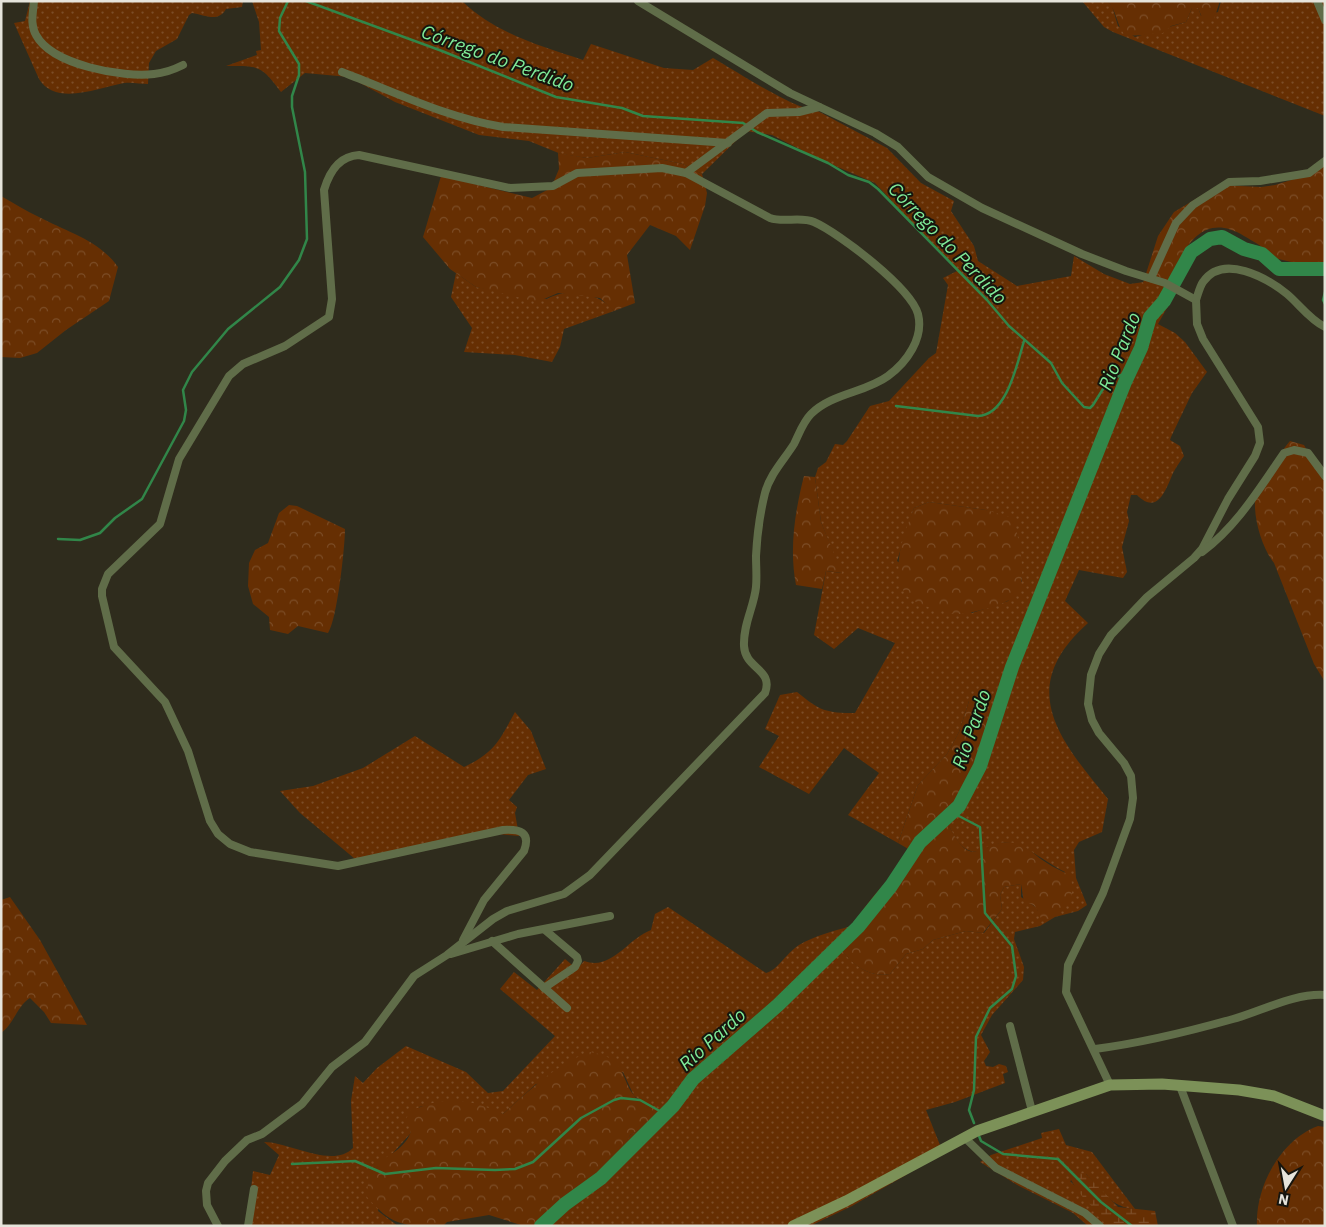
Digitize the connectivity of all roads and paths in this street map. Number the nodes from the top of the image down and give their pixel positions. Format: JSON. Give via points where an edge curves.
{"nodes":[{"id":1,"x":34,"y":1,"type":"edge"},
{"id":2,"x":638,"y":1,"type":"edge"},
{"id":3,"x":1318,"y":1,"type":"edge"},
{"id":4,"x":1325,"y":20,"type":"edge"},
{"id":5,"x":183,"y":64,"type":"dead end"},
{"id":6,"x":342,"y":72,"type":"dead end"},
{"id":7,"x":819,"y":107,"type":"junction"},
{"id":8,"x":728,"y":143,"type":"junction"},
{"id":9,"x":1325,"y":160,"type":"edge"},
{"id":10,"x":686,"y":173,"type":"junction"},
{"id":11,"x":1151,"y":278,"type":"junction"},
{"id":12,"x":1196,"y":300,"type":"junction"},
{"id":13,"x":1325,"y":327,"type":"edge"},
{"id":14,"x":1325,"y":476,"type":"edge"},
{"id":15,"x":1194,"y":558,"type":"junction"},
{"id":16,"x":610,"y":916,"type":"dead end"},
{"id":17,"x":545,"y":930,"type":"junction"},
{"id":18,"x":492,"y":941,"type":"junction"},
{"id":19,"x":462,"y":942,"type":"junction"},
{"id":20,"x":447,"y":955,"type":"junction"},
{"id":21,"x":544,"y":988,"type":"junction"},
{"id":22,"x":1325,"y":995,"type":"edge"},
{"id":23,"x":567,"y":1008,"type":"dead end"},
{"id":24,"x":1010,"y":1026,"type":"dead end"},
{"id":25,"x":1095,"y":1049,"type":"junction"},
{"id":26,"x":1110,"y":1085,"type":"junction"},
{"id":27,"x":1180,"y":1086,"type":"junction"},
{"id":28,"x":1032,"y":1111,"type":"junction"},
{"id":29,"x":1325,"y":1116,"type":"edge"},
{"id":30,"x":964,"y":1137,"type":"junction"},
{"id":31,"x":254,"y":1189,"type":"dead end"},
{"id":32,"x":218,"y":1226,"type":"edge"},
{"id":33,"x":248,"y":1226,"type":"edge"},
{"id":34,"x":793,"y":1226,"type":"edge"},
{"id":35,"x":1100,"y":1226,"type":"edge"},
{"id":36,"x":1233,"y":1226,"type":"edge"}],
"edges":[{"from":1,"to":5,"type":"street","via":[[32,20],[36,36],[41,43],[69,60],[98,69],[133,74],[170,71]]},
{"from":2,"to":7,"type":"street","via":[[790,93]]},
{"from":3,"to":4,"type":"street"},
{"from":6,"to":8,"type":"street","via":[[455,116],[503,127]]},
{"from":7,"to":8,"type":"street","via":[[799,112],[767,113]]},
{"from":7,"to":11,"type":"street","via":[[898,147],[928,177],[982,208],[1082,254],[1126,272]]},
{"from":8,"to":10,"type":"street"},
{"from":9,"to":11,"type":"street","via":[[1297,176],[1230,182],[1193,204],[1176,223]]},
{"from":10,"to":19,"type":"street","via":[[777,221],[804,220],[817,224],[855,248],[882,270],[912,302],[918,314],[917,337],[904,361],[888,376],[858,392],[825,403],[811,415],[769,482],[757,545],[756,588],[744,628],[744,655],[765,675],[768,681],[765,693],[584,881],[564,894],[507,911]]},
{"from":10,"to":19,"type":"street","via":[[662,168],[577,173],[553,186],[510,188],[359,155],[344,159],[327,179],[324,190],[332,299],[329,317],[285,346],[243,364],[229,376],[179,458],[160,524],[108,574],[102,589],[114,648],[165,702],[188,751],[210,821],[230,844],[250,852],[338,866],[503,830],[521,831],[526,836],[524,851],[484,900]]},
{"from":11,"to":12,"type":"street"},
{"from":12,"to":13,"type":"street","via":[[1203,281],[1227,268],[1239,269],[1286,293]]},
{"from":12,"to":15,"type":"street","via":[[1197,324],[1203,339],[1253,417],[1260,434],[1255,456]]},
{"from":14,"to":15,"type":"street","via":[[1308,453],[1294,450],[1284,453],[1236,522]]},
{"from":15,"to":25,"type":"street","via":[[1147,597],[1110,635],[1091,675],[1088,704],[1092,720],[1131,776],[1133,798],[1130,819],[1103,893],[1068,965],[1065,978],[1066,992]]},
{"from":16,"to":17,"type":"street"},
{"from":17,"to":18,"type":"street"},
{"from":17,"to":21,"type":"street","via":[[578,961],[575,968]]},
{"from":18,"to":20,"type":"street"},
{"from":18,"to":21,"type":"street"},
{"from":19,"to":20,"type":"street"},
{"from":20,"to":32,"type":"street","via":[[414,976],[365,1042],[332,1067],[302,1104],[262,1134],[246,1140],[225,1161],[208,1183],[206,1191],[207,1206]]},
{"from":21,"to":23,"type":"street"},
{"from":22,"to":25,"type":"street","via":[[1293,999],[1233,1019],[1154,1039]]},
{"from":24,"to":28,"type":"street"},
{"from":25,"to":26,"type":"street"},
{"from":26,"to":27,"type":"street"},
{"from":26,"to":28,"type":"street"},
{"from":27,"to":29,"type":"street","via":[[1274,1096]]},
{"from":27,"to":36,"type":"street"},
{"from":28,"to":30,"type":"street"},
{"from":30,"to":34,"type":"street"},
{"from":30,"to":35,"type":"street","via":[[996,1168],[1085,1213]]},
{"from":31,"to":33,"type":"street"}]}
